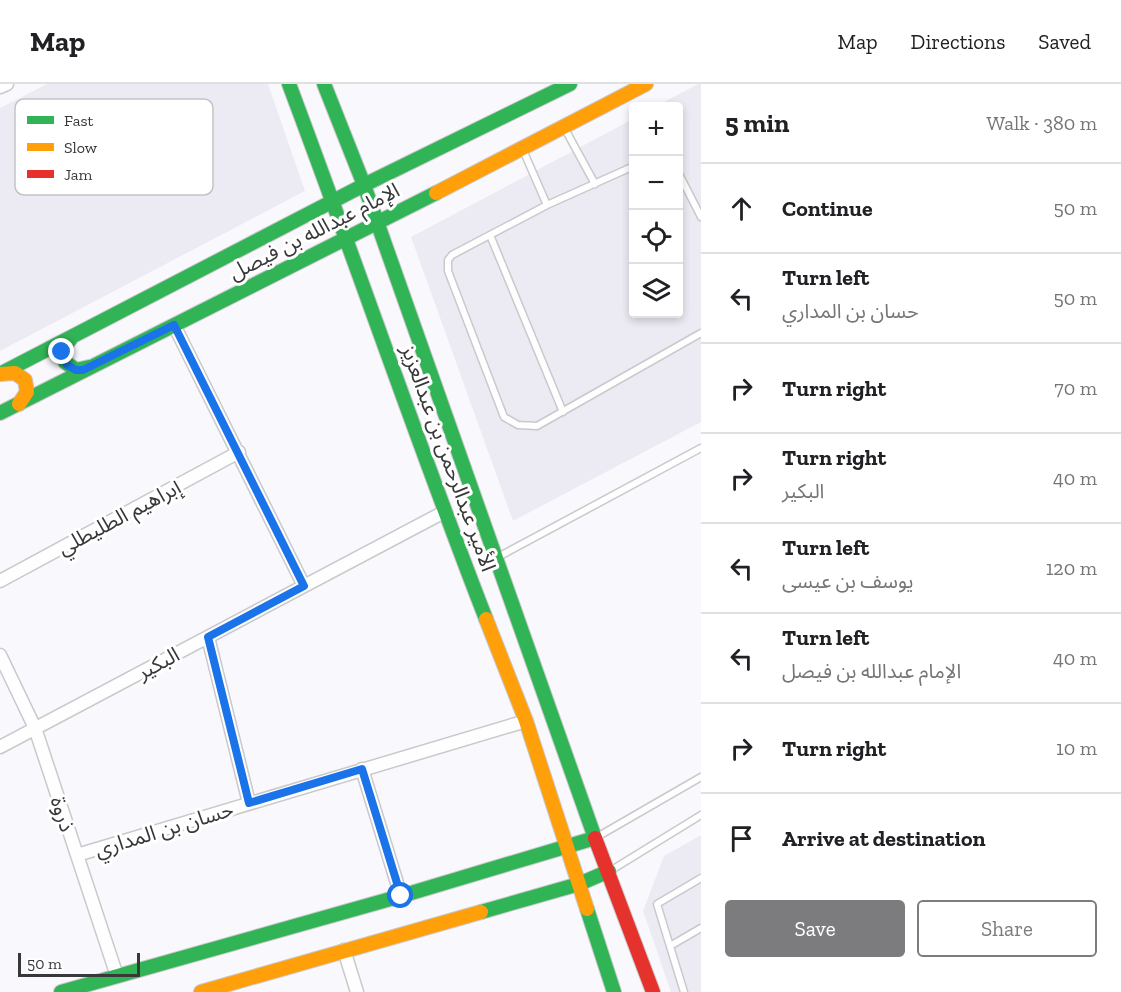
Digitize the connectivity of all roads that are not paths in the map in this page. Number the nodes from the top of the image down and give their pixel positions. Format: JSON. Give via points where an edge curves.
{"nodes":[{"id":1,"x":7,"y":84,"type":"edge"},
{"id":2,"x":289,"y":84,"type":"edge"},
{"id":3,"x":324,"y":84,"type":"edge"},
{"id":4,"x":570,"y":84,"type":"edge"},
{"id":5,"x":646,"y":84,"type":"edge"},
{"id":6,"x":0,"y":87,"type":"edge"},
{"id":7,"x":564,"y":126,"type":"junction"},
{"id":8,"x":522,"y":148,"type":"junction"},
{"id":9,"x":629,"y":168,"type":"edge"},
{"id":10,"x":683,"y":182,"type":"edge"},
{"id":11,"x":595,"y":184,"type":"junction"},
{"id":12,"x":364,"y":185,"type":"junction"},
{"id":13,"x":332,"y":202,"type":"junction"},
{"id":14,"x":547,"y":205,"type":"junction"},
{"id":15,"x":701,"y":217,"type":"edge"},
{"id":16,"x":377,"y":223,"type":"junction"},
{"id":17,"x":490,"y":235,"type":"junction"},
{"id":18,"x":347,"y":238,"type":"junction"},
{"id":19,"x":174,"y":325,"type":"junction"},
{"id":20,"x":701,"y":333,"type":"edge"},
{"id":21,"x":74,"y":336,"type":"junction"},
{"id":22,"x":93,"y":366,"type":"junction"},
{"id":23,"x":0,"y":374,"type":"edge"},
{"id":24,"x":19,"y":404,"type":"junction"},
{"id":25,"x":562,"y":412,"type":"junction"},
{"id":26,"x":0,"y":413,"type":"edge"},
{"id":27,"x":701,"y":448,"type":"edge"},
{"id":28,"x":239,"y":452,"type":"junction"},
{"id":29,"x":444,"y":512,"type":"junction"},
{"id":30,"x":496,"y":558,"type":"junction"},
{"id":31,"x":0,"y":581,"type":"edge"},
{"id":32,"x":304,"y":586,"type":"junction"},
{"id":33,"x":208,"y":637,"type":"junction"},
{"id":34,"x":0,"y":655,"type":"edge"},
{"id":35,"x":526,"y":722,"type":"junction"},
{"id":36,"x":35,"y":728,"type":"junction"},
{"id":37,"x":0,"y":747,"type":"edge"},
{"id":38,"x":362,"y":769,"type":"junction"},
{"id":39,"x":701,"y":777,"type":"edge"},
{"id":40,"x":249,"y":803,"type":"junction"},
{"id":41,"x":701,"y":815,"type":"edge"},
{"id":42,"x":595,"y":838,"type":"junction"},
{"id":43,"x":566,"y":846,"type":"junction"},
{"id":44,"x":77,"y":855,"type":"junction"},
{"id":45,"x":609,"y":871,"type":"junction"},
{"id":46,"x":701,"y":878,"type":"edge"},
{"id":47,"x":579,"y":884,"type":"junction"},
{"id":48,"x":401,"y":896,"type":"junction"},
{"id":49,"x":701,"y":928,"type":"edge"},
{"id":50,"x":670,"y":946,"type":"junction"},
{"id":51,"x":344,"y":950,"type":"junction"},
{"id":52,"x":117,"y":976,"type":"junction"},
{"id":53,"x":61,"y":992,"type":"edge"},
{"id":54,"x":201,"y":992,"type":"edge"},
{"id":55,"x":357,"y":992,"type":"edge"},
{"id":56,"x":614,"y":992,"type":"edge"},
{"id":57,"x":653,"y":992,"type":"edge"},
{"id":58,"x":684,"y":992,"type":"edge"}],
"edges":[{"from":1,"to":6,"type":"street"},
{"from":2,"to":13,"type":"street","name":"الأمير عبدالرحمن بن عبدالعزيز"},
{"from":3,"to":12,"type":"street","name":"الأمير عبدالرحمن بن عبدالعزيز"},
{"from":4,"to":12,"type":"street","name":"الإمام عبدالله بن فيصل"},
{"from":5,"to":7,"type":"street","name":"الإمام عبدالله بن فيصل"},
{"from":7,"to":8,"type":"street","name":"الإمام عبدالله بن فيصل"},
{"from":7,"to":11,"type":"lane"},
{"from":8,"to":14,"type":"lane"},
{"from":8,"to":16,"type":"street","name":"الإمام عبدالله بن فيصل"},
{"from":9,"to":11,"type":"lane"},
{"from":10,"to":15,"type":"lane"},
{"from":11,"to":14,"type":"lane"},
{"from":12,"to":13,"type":"street","name":"الإمام عبدالله بن فيصل"},
{"from":12,"to":16,"type":"street","name":"الأمير عبدالرحمن بن عبدالعزيز"},
{"from":13,"to":18,"type":"street","name":"الأمير عبدالرحمن بن عبدالعزيز"},
{"from":13,"to":21,"type":"street","name":"الإمام عبدالله بن فيصل"},
{"from":14,"to":17,"type":"lane"},
{"from":16,"to":18,"type":"street","name":"الإمام عبدالله بن فيصل"},
{"from":16,"to":30,"type":"street","name":"الأمير عبدالرحمن بن عبدالعزيز"},
{"from":17,"to":25,"type":"lane"},
{"from":17,"to":25,"type":"lane","via":[[452,255],[448,271],[504,417],[518,425],[537,426]]},
{"from":18,"to":19,"type":"street","name":"الإمام عبدالله بن فيصل"},
{"from":18,"to":29,"type":"street","name":"الأمير عبدالرحمن بن عبدالعزيز"},
{"from":19,"to":22,"type":"street","name":"الإمام عبدالله بن فيصل"},
{"from":19,"to":28,"type":"street"},
{"from":20,"to":25,"type":"lane"},
{"from":21,"to":22,"type":"street","via":[[64,346],[65,362],[76,370]]},
{"from":21,"to":23,"type":"street","name":"الإمام عبدالله بن فيصل"},
{"from":22,"to":24,"type":"street","name":"الإمام عبدالله بن فيصل"},
{"from":23,"to":24,"type":"street","via":[[13,372],[25,381],[27,392]]},
{"from":24,"to":26,"type":"street","name":"الإمام عبدالله بن فيصل"},
{"from":27,"to":30,"type":"lane"},
{"from":28,"to":31,"type":"street","name":"إبراهيم الطليطلي"},
{"from":28,"to":32,"type":"street"},
{"from":29,"to":32,"type":"street","name":"البكير"},
{"from":29,"to":35,"type":"street","name":"الأمير عبدالرحمن بن عبدالعزيز"},
{"from":30,"to":42,"type":"street","name":"الأمير عبدالرحمن بن عبدالعزيز"},
{"from":32,"to":33,"type":"street","name":"البكير"},
{"from":33,"to":36,"type":"street","name":"البكير"},
{"from":33,"to":40,"type":"street"},
{"from":34,"to":36,"type":"street","name":"ذروة"},
{"from":35,"to":38,"type":"street","name":"حسان بن المداري"},
{"from":35,"to":43,"type":"street","name":"الأمير عبدالرحمن بن عبدالعزيز"},
{"from":36,"to":37,"type":"street","name":"البكير"},
{"from":36,"to":44,"type":"street","name":"ذروة"},
{"from":38,"to":40,"type":"street","name":"حسان بن المداري"},
{"from":38,"to":48,"type":"street"},
{"from":39,"to":42,"type":"lane"},
{"from":40,"to":44,"type":"street","name":"حسان بن المداري"},
{"from":41,"to":45,"type":"lane"},
{"from":42,"to":43,"type":"street"},
{"from":42,"to":45,"type":"street","name":"الأمير عبدالرحمن بن عبدالعزيز"},
{"from":43,"to":47,"type":"street","name":"الأمير عبدالرحمن بن عبدالعزيز"},
{"from":43,"to":48,"type":"street"},
{"from":44,"to":52,"type":"street","name":"ذروة"},
{"from":45,"to":47,"type":"street"},
{"from":45,"to":57,"type":"street"},
{"from":46,"to":50,"type":"lane","via":[[657,904]]},
{"from":47,"to":51,"type":"street"},
{"from":47,"to":56,"type":"street"},
{"from":48,"to":52,"type":"street"},
{"from":49,"to":50,"type":"lane"},
{"from":50,"to":58,"type":"lane"},
{"from":51,"to":54,"type":"street"},
{"from":51,"to":55,"type":"street"},
{"from":52,"to":53,"type":"street"}]}
